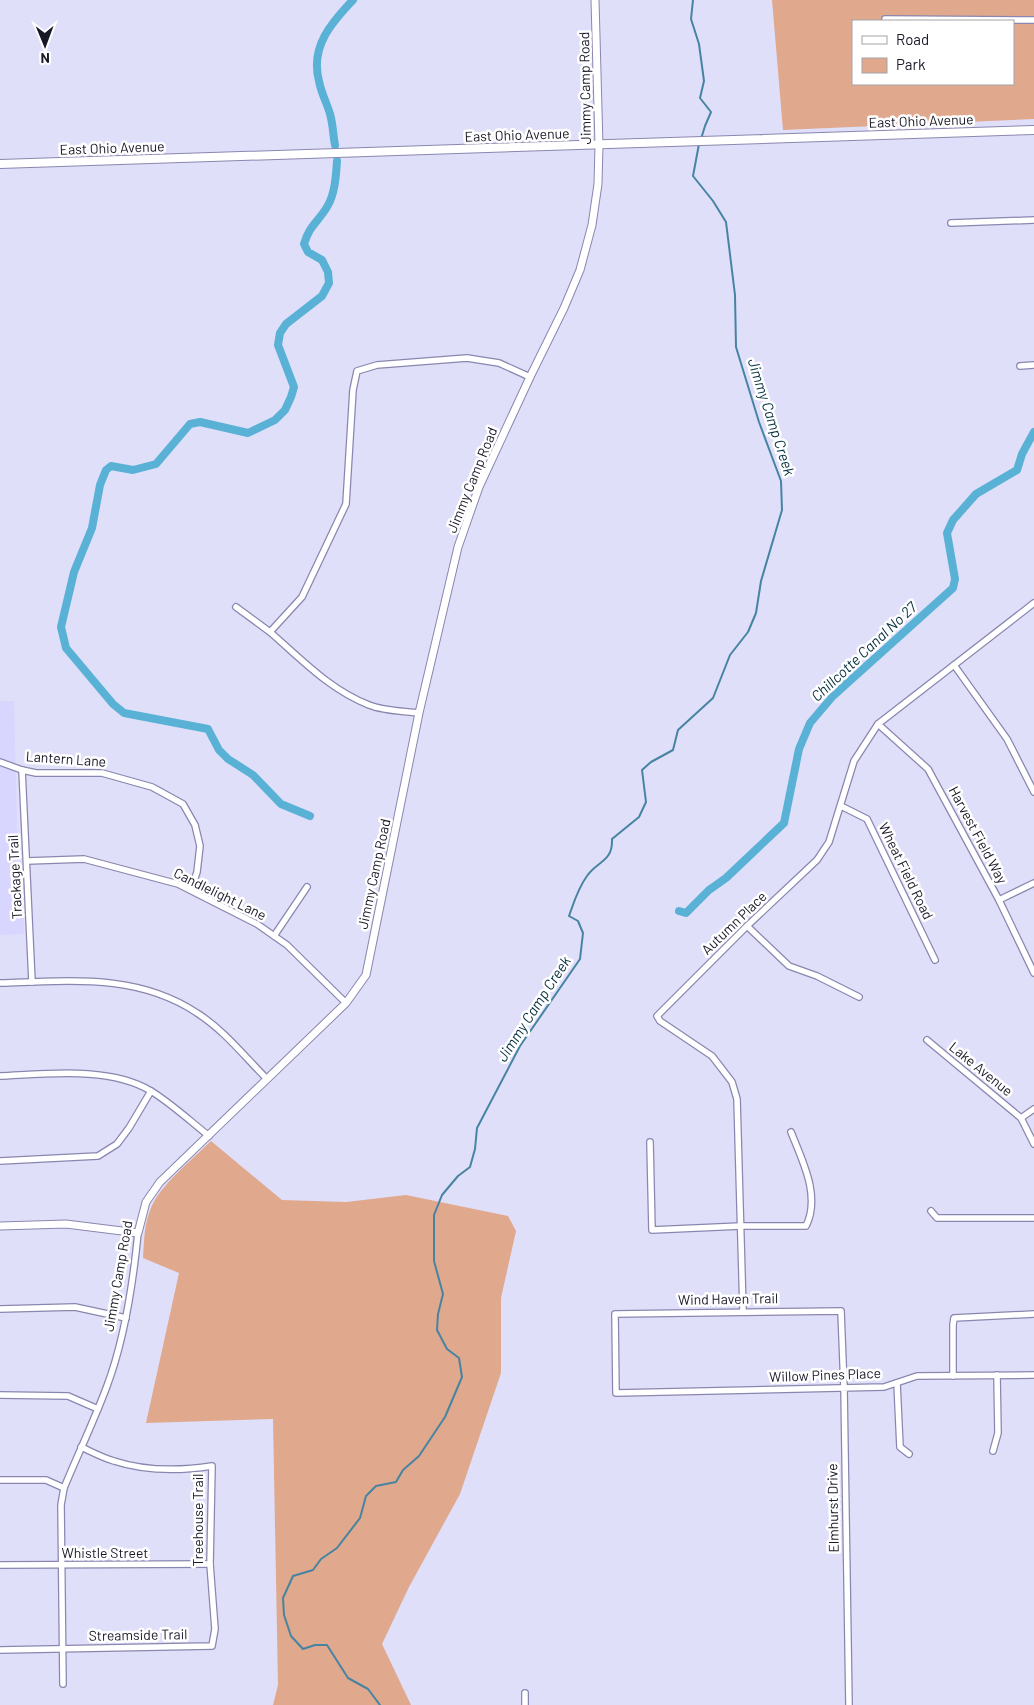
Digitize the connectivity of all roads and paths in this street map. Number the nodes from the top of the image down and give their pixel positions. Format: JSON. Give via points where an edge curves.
{"nodes":[{"id":1,"x":595,"y":0,"type":"edge"},
{"id":2,"x":885,"y":19,"type":"dead end"},
{"id":3,"x":1034,"y":20,"type":"edge"},
{"id":4,"x":1034,"y":130,"type":"edge"},
{"id":5,"x":599,"y":145,"type":"junction"},
{"id":6,"x":0,"y":164,"type":"edge"},
{"id":7,"x":1034,"y":220,"type":"edge"},
{"id":8,"x":951,"y":222,"type":"dead end"},
{"id":9,"x":1020,"y":366,"type":"dead end"},
{"id":10,"x":1034,"y":366,"type":"edge"},
{"id":11,"x":530,"y":377,"type":"junction"},
{"id":12,"x":1034,"y":603,"type":"edge"},
{"id":13,"x":236,"y":607,"type":"dead end"},
{"id":14,"x":270,"y":632,"type":"junction"},
{"id":15,"x":954,"y":665,"type":"junction"},
{"id":16,"x":419,"y":713,"type":"junction"},
{"id":17,"x":878,"y":724,"type":"junction"},
{"id":18,"x":0,"y":762,"type":"edge"},
{"id":19,"x":22,"y":770,"type":"junction"},
{"id":20,"x":1034,"y":792,"type":"edge"},
{"id":21,"x":841,"y":806,"type":"junction"},
{"id":22,"x":27,"y":860,"type":"junction"},
{"id":23,"x":1034,"y":883,"type":"edge"},
{"id":24,"x":307,"y":887,"type":"dead end"},
{"id":25,"x":191,"y":890,"type":"junction"},
{"id":26,"x":998,"y":900,"type":"junction"},
{"id":27,"x":747,"y":926,"type":"junction"},
{"id":28,"x":274,"y":936,"type":"junction"},
{"id":29,"x":935,"y":960,"type":"dead end"},
{"id":30,"x":1034,"y":973,"type":"edge"},
{"id":31,"x":32,"y":982,"type":"junction"},
{"id":32,"x":0,"y":983,"type":"edge"},
{"id":33,"x":859,"y":997,"type":"dead end"},
{"id":34,"x":346,"y":1003,"type":"junction"},
{"id":35,"x":927,"y":1040,"type":"dead end"},
{"id":36,"x":0,"y":1076,"type":"edge"},
{"id":37,"x":267,"y":1079,"type":"junction"},
{"id":38,"x":150,"y":1091,"type":"junction"},
{"id":39,"x":1034,"y":1108,"type":"edge"},
{"id":40,"x":1021,"y":1118,"type":"junction"},
{"id":41,"x":791,"y":1132,"type":"dead end"},
{"id":42,"x":209,"y":1136,"type":"junction"},
{"id":43,"x":650,"y":1142,"type":"dead end"},
{"id":44,"x":1034,"y":1144,"type":"edge"},
{"id":45,"x":0,"y":1161,"type":"edge"},
{"id":46,"x":931,"y":1211,"type":"dead end"},
{"id":47,"x":1034,"y":1218,"type":"edge"},
{"id":48,"x":0,"y":1226,"type":"edge"},
{"id":49,"x":741,"y":1226,"type":"junction"},
{"id":50,"x":138,"y":1233,"type":"junction"},
{"id":51,"x":0,"y":1309,"type":"edge"},
{"id":52,"x":743,"y":1311,"type":"junction"},
{"id":53,"x":841,"y":1311,"type":"joint"},
{"id":54,"x":1034,"y":1314,"type":"edge"},
{"id":55,"x":126,"y":1318,"type":"junction"},
{"id":56,"x":997,"y":1375,"type":"junction"},
{"id":57,"x":1034,"y":1375,"type":"edge"},
{"id":58,"x":953,"y":1376,"type":"junction"},
{"id":59,"x":897,"y":1382,"type":"junction"},
{"id":60,"x":844,"y":1388,"type":"junction"},
{"id":61,"x":616,"y":1393,"type":"joint"},
{"id":62,"x":0,"y":1395,"type":"edge"},
{"id":63,"x":98,"y":1409,"type":"junction"},
{"id":64,"x":81,"y":1447,"type":"junction"},
{"id":65,"x":993,"y":1450,"type":"dead end"},
{"id":66,"x":909,"y":1454,"type":"dead end"},
{"id":67,"x":0,"y":1480,"type":"edge"},
{"id":68,"x":64,"y":1488,"type":"junction"},
{"id":69,"x":210,"y":1564,"type":"junction"},
{"id":70,"x":0,"y":1565,"type":"edge"},
{"id":71,"x":62,"y":1566,"type":"junction"},
{"id":72,"x":212,"y":1646,"type":"joint"},
{"id":73,"x":64,"y":1648,"type":"junction"},
{"id":74,"x":0,"y":1650,"type":"edge"},
{"id":75,"x":64,"y":1684,"type":"dead end"},
{"id":76,"x":525,"y":1692,"type":"dead end"},
{"id":77,"x":525,"y":1705,"type":"edge"},
{"id":78,"x":849,"y":1705,"type":"edge"}],
"edges":[{"from":1,"to":5,"type":"street","name":"Jimmy Camp Road"},
{"from":2,"to":3,"type":"street"},
{"from":4,"to":5,"type":"main road","name":"East Ohio Avenue"},
{"from":5,"to":6,"type":"main road","name":"East Ohio Avenue"},
{"from":5,"to":11,"type":"street","name":"Jimmy Camp Road","via":[[592,226],[580,270]]},
{"from":7,"to":8,"type":"street"},
{"from":9,"to":10,"type":"street"},
{"from":11,"to":14,"type":"street","via":[[498,363],[467,358],[377,365],[357,371],[346,504],[302,597]]},
{"from":11,"to":16,"type":"street","name":"Jimmy Camp Road","via":[[479,487],[458,547]]},
{"from":12,"to":15,"type":"street","name":"Autumn Place"},
{"from":13,"to":14,"type":"street"},
{"from":14,"to":16,"type":"street","via":[[326,682],[369,705]]},
{"from":15,"to":17,"type":"street","name":"Autumn Place"},
{"from":15,"to":20,"type":"street","via":[[1007,739]]},
{"from":16,"to":34,"type":"street","name":"Jimmy Camp Road","via":[[366,975]]},
{"from":17,"to":21,"type":"street","name":"Autumn Place","via":[[854,762]]},
{"from":17,"to":26,"type":"street","name":"Harvest Field Way","via":[[928,769]]},
{"from":18,"to":19,"type":"street","name":"Lantern Lane"},
{"from":19,"to":22,"type":"street","name":"Trackage Trail"},
{"from":19,"to":25,"type":"street","name":"Lantern Lane","via":[[102,773],[152,787],[184,804],[195,825],[200,846]]},
{"from":21,"to":27,"type":"street","name":"Autumn Place","via":[[829,842],[817,860]]},
{"from":21,"to":29,"type":"street","name":"Wheat Field Road","via":[[867,819]]},
{"from":22,"to":25,"type":"street","name":"Candlelight Lane","via":[[84,859]]},
{"from":22,"to":31,"type":"street","name":"Trackage Trail"},
{"from":23,"to":26,"type":"street"},
{"from":24,"to":28,"type":"street"},
{"from":25,"to":28,"type":"street","name":"Candlelight Lane"},
{"from":26,"to":30,"type":"street","name":"Harvest Field Way"},
{"from":27,"to":33,"type":"street","via":[[789,966]]},
{"from":27,"to":49,"type":"street","name":"Autumn Place","via":[[657,1016],[712,1056],[732,1082],[737,1099]]},
{"from":28,"to":34,"type":"street","name":"Candlelight Lane"},
{"from":31,"to":32,"type":"street"},
{"from":31,"to":37,"type":"street","via":[[111,982],[157,993],[197,1013],[230,1040]]},
{"from":34,"to":37,"type":"street","name":"Jimmy Camp Road"},
{"from":35,"to":40,"type":"street","name":"Lake Avenue"},
{"from":36,"to":38,"type":"street","via":[[80,1073],[106,1076]]},
{"from":37,"to":42,"type":"street","name":"Jimmy Camp Road"},
{"from":38,"to":42,"type":"street"},
{"from":38,"to":45,"type":"street","via":[[117,1144],[98,1156]]},
{"from":39,"to":40,"type":"street"},
{"from":40,"to":44,"type":"street","name":"Lake Avenue"},
{"from":41,"to":49,"type":"street","via":[[810,1183],[811,1216],[806,1226]]},
{"from":42,"to":50,"type":"street","name":"Jimmy Camp Road","via":[[160,1182],[146,1202]]},
{"from":43,"to":49,"type":"street","via":[[652,1230]]},
{"from":46,"to":47,"type":"street","via":[[937,1218]]},
{"from":48,"to":50,"type":"street","via":[[66,1224]]},
{"from":49,"to":52,"type":"street","name":"Autumn Place"},
{"from":50,"to":55,"type":"street","name":"Jimmy Camp Road"},
{"from":51,"to":55,"type":"street","via":[[76,1307]]},
{"from":52,"to":53,"type":"street","name":"Wind Haven Trail"},
{"from":52,"to":61,"type":"street","name":"Wind Haven Trail","via":[[615,1314]]},
{"from":53,"to":60,"type":"street","name":"Elmhurst Drive"},
{"from":54,"to":58,"type":"street","via":[[954,1318]]},
{"from":55,"to":63,"type":"street","name":"Jimmy Camp Road"},
{"from":56,"to":57,"type":"street","name":"Willow Pines Place"},
{"from":56,"to":58,"type":"street","name":"Willow Pines Place"},
{"from":56,"to":65,"type":"street","via":[[998,1433]]},
{"from":58,"to":59,"type":"street","name":"Willow Pines Place","via":[[917,1376]]},
{"from":59,"to":60,"type":"street","name":"Willow Pines Place","via":[[884,1387]]},
{"from":59,"to":66,"type":"street","via":[[900,1447]]},
{"from":60,"to":61,"type":"street","name":"Willow Pines Place"},
{"from":60,"to":78,"type":"street","name":"Elmhurst Drive"},
{"from":62,"to":63,"type":"street","via":[[68,1396]]},
{"from":63,"to":64,"type":"street","name":"Jimmy Camp Road"},
{"from":64,"to":68,"type":"street","name":"Jimmy Camp Road"},
{"from":64,"to":69,"type":"street","name":"Treehouse Trail","via":[[114,1461],[154,1469],[212,1466]]},
{"from":67,"to":68,"type":"street","via":[[46,1480]]},
{"from":68,"to":71,"type":"street","name":"Jimmy Camp Road","via":[[61,1505]]},
{"from":69,"to":71,"type":"street","name":"Whistle Street"},
{"from":69,"to":72,"type":"street","name":"Treehouse Trail","via":[[215,1629]]},
{"from":70,"to":71,"type":"street","name":"Whistle Street"},
{"from":71,"to":73,"type":"street","name":"Jimmy Camp Road"},
{"from":72,"to":73,"type":"street","name":"Streamside Trail"},
{"from":73,"to":74,"type":"street","name":"Streamside Trail"},
{"from":73,"to":75,"type":"street","name":"Jimmy Camp Road"},
{"from":76,"to":77,"type":"street"}]}
